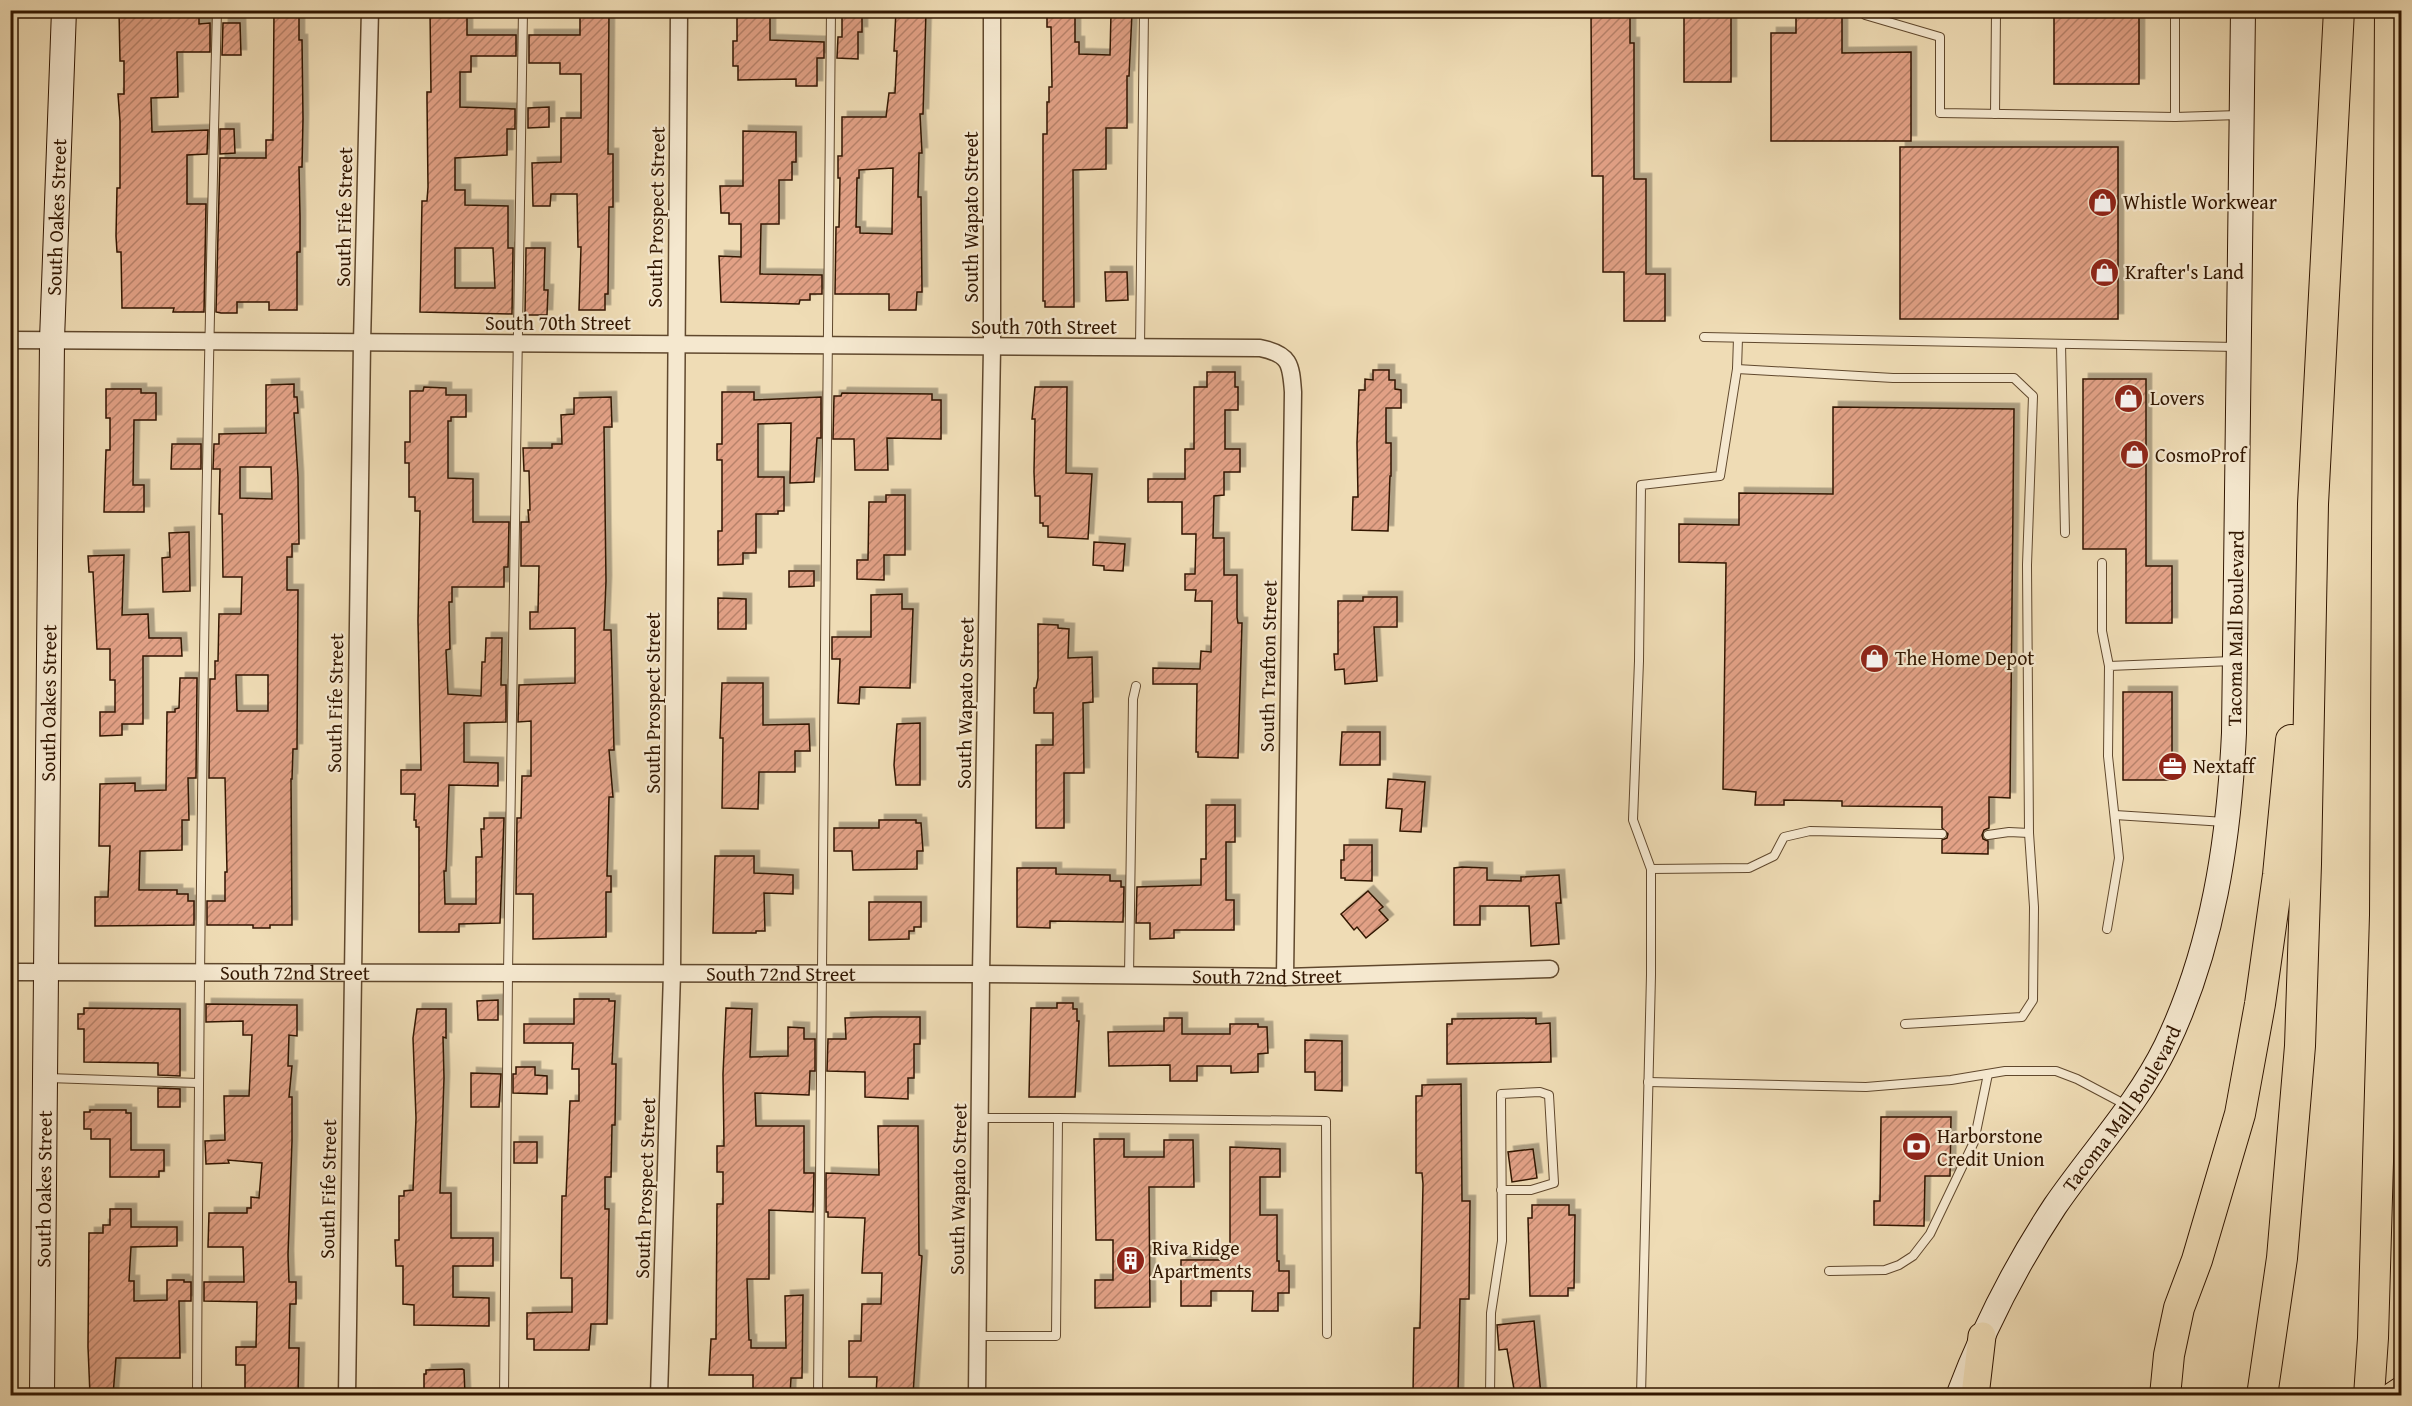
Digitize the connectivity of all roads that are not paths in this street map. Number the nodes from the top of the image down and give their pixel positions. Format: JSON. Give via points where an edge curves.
{"nodes":[{"id":1,"x":64,"y":10,"type":"edge"},
{"id":2,"x":217,"y":10,"type":"edge"},
{"id":3,"x":370,"y":10,"type":"edge"},
{"id":4,"x":523,"y":10,"type":"edge"},
{"id":5,"x":679,"y":10,"type":"edge"},
{"id":6,"x":831,"y":10,"type":"edge"},
{"id":7,"x":992,"y":10,"type":"edge"},
{"id":8,"x":1144,"y":10,"type":"edge"},
{"id":9,"x":1861,"y":10,"type":"edge"},
{"id":10,"x":2339,"y":10,"type":"edge"},
{"id":11,"x":2391,"y":10,"type":"edge"},
{"id":12,"x":2175,"y":11,"type":"edge"},
{"id":13,"x":2243,"y":11,"type":"edge"},
{"id":14,"x":1996,"y":12,"type":"edge"},
{"id":15,"x":1995,"y":114,"type":"junction"},
{"id":16,"x":2241,"y":115,"type":"junction"},
{"id":17,"x":2175,"y":117,"type":"junction"},
{"id":18,"x":1704,"y":337,"type":"dead end"},
{"id":19,"x":1738,"y":338,"type":"junction"},
{"id":20,"x":10,"y":340,"type":"edge"},
{"id":21,"x":52,"y":340,"type":"junction"},
{"id":22,"x":209,"y":342,"type":"junction"},
{"id":23,"x":362,"y":343,"type":"junction"},
{"id":24,"x":518,"y":344,"type":"junction"},
{"id":25,"x":2061,"y":344,"type":"junction"},
{"id":26,"x":676,"y":345,"type":"junction"},
{"id":27,"x":828,"y":346,"type":"junction"},
{"id":28,"x":2239,"y":347,"type":"junction"},
{"id":29,"x":992,"y":348,"type":"junction"},
{"id":30,"x":1140,"y":349,"type":"junction"},
{"id":31,"x":1284,"y":357,"type":"joint"},
{"id":32,"x":1737,"y":369,"type":"junction"},
{"id":33,"x":2313,"y":504,"type":"junction"},
{"id":34,"x":2065,"y":533,"type":"dead end"},
{"id":35,"x":2102,"y":563,"type":"dead end"},
{"id":36,"x":2235,"y":661,"type":"junction"},
{"id":37,"x":2109,"y":666,"type":"junction"},
{"id":38,"x":1136,"y":686,"type":"dead end"},
{"id":39,"x":2115,"y":815,"type":"junction"},
{"id":40,"x":2227,"y":822,"type":"junction"},
{"id":41,"x":2029,"y":833,"type":"junction"},
{"id":42,"x":1942,"y":834,"type":"dead end"},
{"id":43,"x":1988,"y":835,"type":"dead end"},
{"id":44,"x":1651,"y":869,"type":"junction"},
{"id":45,"x":2107,"y":929,"type":"dead end"},
{"id":46,"x":1550,"y":969,"type":"dead end"},
{"id":47,"x":10,"y":972,"type":"edge"},
{"id":48,"x":46,"y":972,"type":"junction"},
{"id":49,"x":199,"y":972,"type":"junction"},
{"id":50,"x":352,"y":973,"type":"junction"},
{"id":51,"x":508,"y":973,"type":"junction"},
{"id":52,"x":672,"y":973,"type":"junction"},
{"id":53,"x":824,"y":974,"type":"junction"},
{"id":54,"x":981,"y":974,"type":"junction"},
{"id":55,"x":1129,"y":976,"type":"junction"},
{"id":56,"x":1285,"y":977,"type":"junction"},
{"id":57,"x":1905,"y":1024,"type":"dead end"},
{"id":58,"x":1988,"y":1074,"type":"junction"},
{"id":59,"x":45,"y":1078,"type":"junction"},
{"id":60,"x":1648,"y":1082,"type":"junction"},
{"id":61,"x":198,"y":1083,"type":"junction"},
{"id":62,"x":2130,"y":1107,"type":"junction"},
{"id":63,"x":980,"y":1118,"type":"junction"},
{"id":64,"x":1058,"y":1118,"type":"junction"},
{"id":65,"x":1501,"y":1190,"type":"junction"},
{"id":66,"x":1829,"y":1271,"type":"dead end"},
{"id":67,"x":1327,"y":1334,"type":"dead end"},
{"id":68,"x":978,"y":1336,"type":"junction"},
{"id":69,"x":1982,"y":1336,"type":"junction"},
{"id":70,"x":2402,"y":1390,"type":"edge"},
{"id":71,"x":42,"y":1395,"type":"edge"},
{"id":72,"x":197,"y":1395,"type":"edge"},
{"id":73,"x":347,"y":1395,"type":"edge"},
{"id":74,"x":504,"y":1395,"type":"edge"},
{"id":75,"x":659,"y":1395,"type":"edge"},
{"id":76,"x":818,"y":1395,"type":"edge"},
{"id":77,"x":977,"y":1395,"type":"edge"},
{"id":78,"x":1490,"y":1395,"type":"edge"},
{"id":79,"x":1641,"y":1395,"type":"edge"},
{"id":80,"x":1958,"y":1395,"type":"edge"},
{"id":81,"x":1975,"y":1395,"type":"edge"},
{"id":82,"x":2165,"y":1395,"type":"edge"},
{"id":83,"x":2262,"y":1395,"type":"edge"},
{"id":84,"x":2368,"y":1395,"type":"edge"},
{"id":85,"x":2393,"y":1395,"type":"edge"}],
"edges":[{"from":1,"to":21,"type":"main road","name":"South Oakes Street"},
{"from":2,"to":22,"type":"lane"},
{"from":3,"to":23,"type":"street","name":"South Fife Street"},
{"from":4,"to":24,"type":"lane"},
{"from":5,"to":26,"type":"street","name":"South Prospect Street"},
{"from":6,"to":27,"type":"lane"},
{"from":7,"to":29,"type":"street","name":"South Wapato Street"},
{"from":8,"to":30,"type":"lane"},
{"from":9,"to":15,"type":"lane","via":[[1865,15],[1940,37],[1940,113]]},
{"from":10,"to":33,"type":"highway"},
{"from":11,"to":84,"type":"highway","via":[[2385,915]]},
{"from":12,"to":13,"type":"lane"},
{"from":12,"to":17,"type":"lane"},
{"from":13,"to":16,"type":"main road","name":"Tacoma Mall Boulevard"},
{"from":14,"to":15,"type":"lane"},
{"from":15,"to":17,"type":"lane"},
{"from":16,"to":17,"type":"lane"},
{"from":16,"to":28,"type":"main road","name":"Tacoma Mall Boulevard"},
{"from":18,"to":19,"type":"lane"},
{"from":19,"to":25,"type":"lane"},
{"from":19,"to":32,"type":"lane"},
{"from":20,"to":21,"type":"street","name":"South 70th Street"},
{"from":21,"to":22,"type":"street","name":"South 70th Street"},
{"from":21,"to":48,"type":"main road","name":"South Oakes Street"},
{"from":22,"to":23,"type":"street","name":"South 70th Street"},
{"from":22,"to":49,"type":"lane"},
{"from":23,"to":24,"type":"street","name":"South 70th Street"},
{"from":23,"to":50,"type":"street","name":"South Fife Street"},
{"from":24,"to":26,"type":"street","name":"South 70th Street"},
{"from":24,"to":51,"type":"lane"},
{"from":25,"to":28,"type":"lane"},
{"from":25,"to":34,"type":"lane"},
{"from":26,"to":27,"type":"street","name":"South 70th Street"},
{"from":26,"to":52,"type":"street","name":"South Prospect Street"},
{"from":27,"to":29,"type":"street","name":"South 70th Street"},
{"from":27,"to":53,"type":"lane"},
{"from":28,"to":36,"type":"main road","name":"Tacoma Mall Boulevard"},
{"from":29,"to":30,"type":"street","name":"South 70th Street"},
{"from":29,"to":54,"type":"street","name":"South Wapato Street"},
{"from":30,"to":31,"type":"street","name":"South 70th Street","via":[[1260,348]]},
{"from":31,"to":56,"type":"street","name":"South Trafton Street","via":[[1290,368],[1293,392]]},
{"from":32,"to":41,"type":"lane","via":[[1893,378],[2014,378],[2033,396],[2027,565]]},
{"from":32,"to":44,"type":"lane","via":[[1720,476],[1641,485],[1634,820]]},
{"from":33,"to":82,"type":"highway","via":[[2278,875],[2260,1004],[2240,1114],[2198,1260],[2180,1308],[2169,1354]]},
{"from":33,"to":83,"type":"highway","via":[[2300,1046],[2282,1258]]},
{"from":35,"to":37,"type":"lane","via":[[2102,631]]},
{"from":36,"to":37,"type":"lane"},
{"from":36,"to":40,"type":"main road","name":"Tacoma Mall Boulevard"},
{"from":37,"to":39,"type":"lane","via":[[2108,756]]},
{"from":38,"to":55,"type":"lane"},
{"from":39,"to":40,"type":"lane"},
{"from":39,"to":45,"type":"lane","via":[[2119,858]]},
{"from":40,"to":62,"type":"main road","name":"Tacoma Mall Boulevard","via":[[2217,891],[2194,972],[2166,1045]]},
{"from":41,"to":43,"type":"lane"},
{"from":41,"to":57,"type":"lane","via":[[2034,907],[2033,1000],[2022,1017]]},
{"from":42,"to":44,"type":"lane","via":[[1810,831],[1784,837],[1774,856],[1749,868]]},
{"from":44,"to":60,"type":"lane"},
{"from":46,"to":56,"type":"street","name":"South 72nd Street"},
{"from":47,"to":48,"type":"street","name":"South 72nd Street"},
{"from":48,"to":49,"type":"street","name":"South 72nd Street"},
{"from":48,"to":59,"type":"main road","name":"South Oakes Street"},
{"from":49,"to":50,"type":"street","name":"South 72nd Street"},
{"from":49,"to":61,"type":"lane"},
{"from":50,"to":51,"type":"street","name":"South 72nd Street"},
{"from":50,"to":73,"type":"street","name":"South Fife Street"},
{"from":51,"to":52,"type":"street","name":"South 72nd Street"},
{"from":51,"to":74,"type":"lane"},
{"from":52,"to":53,"type":"street","name":"South 72nd Street"},
{"from":52,"to":75,"type":"street","name":"South Prospect Street"},
{"from":53,"to":54,"type":"street","name":"South 72nd Street"},
{"from":53,"to":76,"type":"lane"},
{"from":54,"to":55,"type":"street","name":"South 72nd Street"},
{"from":54,"to":63,"type":"street","name":"South Wapato Street"},
{"from":55,"to":56,"type":"street","name":"South 72nd Street"},
{"from":58,"to":60,"type":"lane","via":[[1857,1088]]},
{"from":58,"to":62,"type":"lane","via":[[2056,1071]]},
{"from":58,"to":66,"type":"lane","via":[[1974,1142],[1930,1233],[1912,1256],[1885,1270]]},
{"from":59,"to":61,"type":"lane"},
{"from":59,"to":71,"type":"main road","name":"South Oakes Street"},
{"from":60,"to":79,"type":"lane"},
{"from":61,"to":72,"type":"lane"},
{"from":62,"to":69,"type":"main road","name":"Tacoma Mall Boulevard","via":[[2055,1206]]},
{"from":63,"to":64,"type":"lane"},
{"from":63,"to":68,"type":"street","name":"South Wapato Street"},
{"from":64,"to":67,"type":"lane","via":[[1326,1121]]},
{"from":64,"to":68,"type":"lane","via":[[1056,1336]]},
{"from":65,"to":65,"type":"lane","via":[[1501,1094],[1549,1095],[1554,1183],[1531,1190]]},
{"from":65,"to":78,"type":"lane","via":[[1502,1241],[1491,1313]]},
{"from":68,"to":77,"type":"street","name":"South Wapato Street"},
{"from":69,"to":80,"type":"main road","name":"Tacoma Mall Boulevard"},
{"from":69,"to":81,"type":"main road"},
{"from":70,"to":85,"type":"main road"}]}
